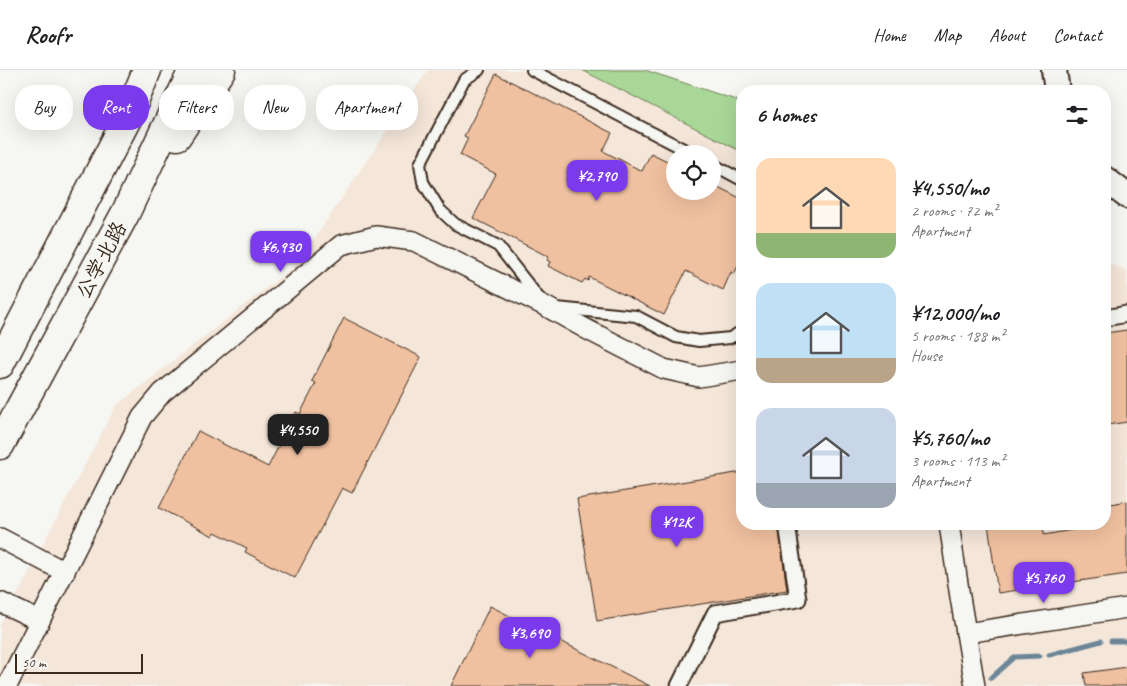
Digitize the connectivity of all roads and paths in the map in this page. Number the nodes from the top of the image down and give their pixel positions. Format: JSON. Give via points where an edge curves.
{"nodes":[{"id":1,"x":147,"y":70,"type":"edge"},
{"id":2,"x":193,"y":70,"type":"edge"},
{"id":3,"x":221,"y":70,"type":"edge"},
{"id":4,"x":479,"y":70,"type":"edge"},
{"id":5,"x":532,"y":70,"type":"edge"},
{"id":6,"x":1054,"y":70,"type":"edge"},
{"id":7,"x":1056,"y":85,"type":"edge"},
{"id":8,"x":676,"y":145,"type":"edge"},
{"id":9,"x":721,"y":169,"type":"edge"},
{"id":10,"x":736,"y":177,"type":"edge"},
{"id":11,"x":1111,"y":184,"type":"edge"},
{"id":12,"x":1127,"y":196,"type":"edge"},
{"id":13,"x":125,"y":214,"type":"junction"},
{"id":14,"x":545,"y":306,"type":"junction"},
{"id":15,"x":1127,"y":314,"type":"edge"},
{"id":16,"x":1111,"y":317,"type":"edge"},
{"id":17,"x":736,"y":334,"type":"edge"},
{"id":18,"x":0,"y":364,"type":"edge"},
{"id":19,"x":736,"y":371,"type":"edge"},
{"id":20,"x":0,"y":445,"type":"edge"},
{"id":21,"x":788,"y":530,"type":"edge"},
{"id":22,"x":950,"y":530,"type":"edge"},
{"id":23,"x":0,"y":538,"type":"edge"},
{"id":24,"x":65,"y":572,"type":"junction"},
{"id":25,"x":0,"y":602,"type":"edge"},
{"id":26,"x":1127,"y":608,"type":"edge"},
{"id":27,"x":40,"y":621,"type":"junction"},
{"id":28,"x":966,"y":633,"type":"junction"},
{"id":29,"x":7,"y":686,"type":"edge"},
{"id":30,"x":679,"y":686,"type":"edge"},
{"id":31,"x":975,"y":686,"type":"edge"}],
"edges":[{"from":1,"to":18,"type":"main road","name":"公学北路","via":[[128,117]]},
{"from":2,"to":13,"type":"main road","name":"公学北路"},
{"from":3,"to":13,"type":"main road"},
{"from":4,"to":14,"type":"lane","via":[[464,80],[420,164],[423,182],[440,210],[454,224],[498,246]]},
{"from":5,"to":8,"type":"lane"},
{"from":6,"to":7,"type":"street"},
{"from":9,"to":10,"type":"lane"},
{"from":11,"to":12,"type":"street"},
{"from":13,"to":20,"type":"main road","name":"公学北路"},
{"from":14,"to":17,"type":"lane","via":[[636,316],[676,337],[699,341]]},
{"from":14,"to":19,"type":"street","via":[[664,369],[700,377]]},
{"from":14,"to":24,"type":"street","via":[[414,241],[376,236],[342,245],[162,393],[142,417]]},
{"from":15,"to":16,"type":"street"},
{"from":21,"to":30,"type":"street","via":[[798,599],[715,613]]},
{"from":22,"to":28,"type":"street"},
{"from":23,"to":24,"type":"street"},
{"from":24,"to":27,"type":"street"},
{"from":25,"to":27,"type":"street"},
{"from":26,"to":28,"type":"street"},
{"from":27,"to":29,"type":"street"},
{"from":28,"to":31,"type":"street"}]}
